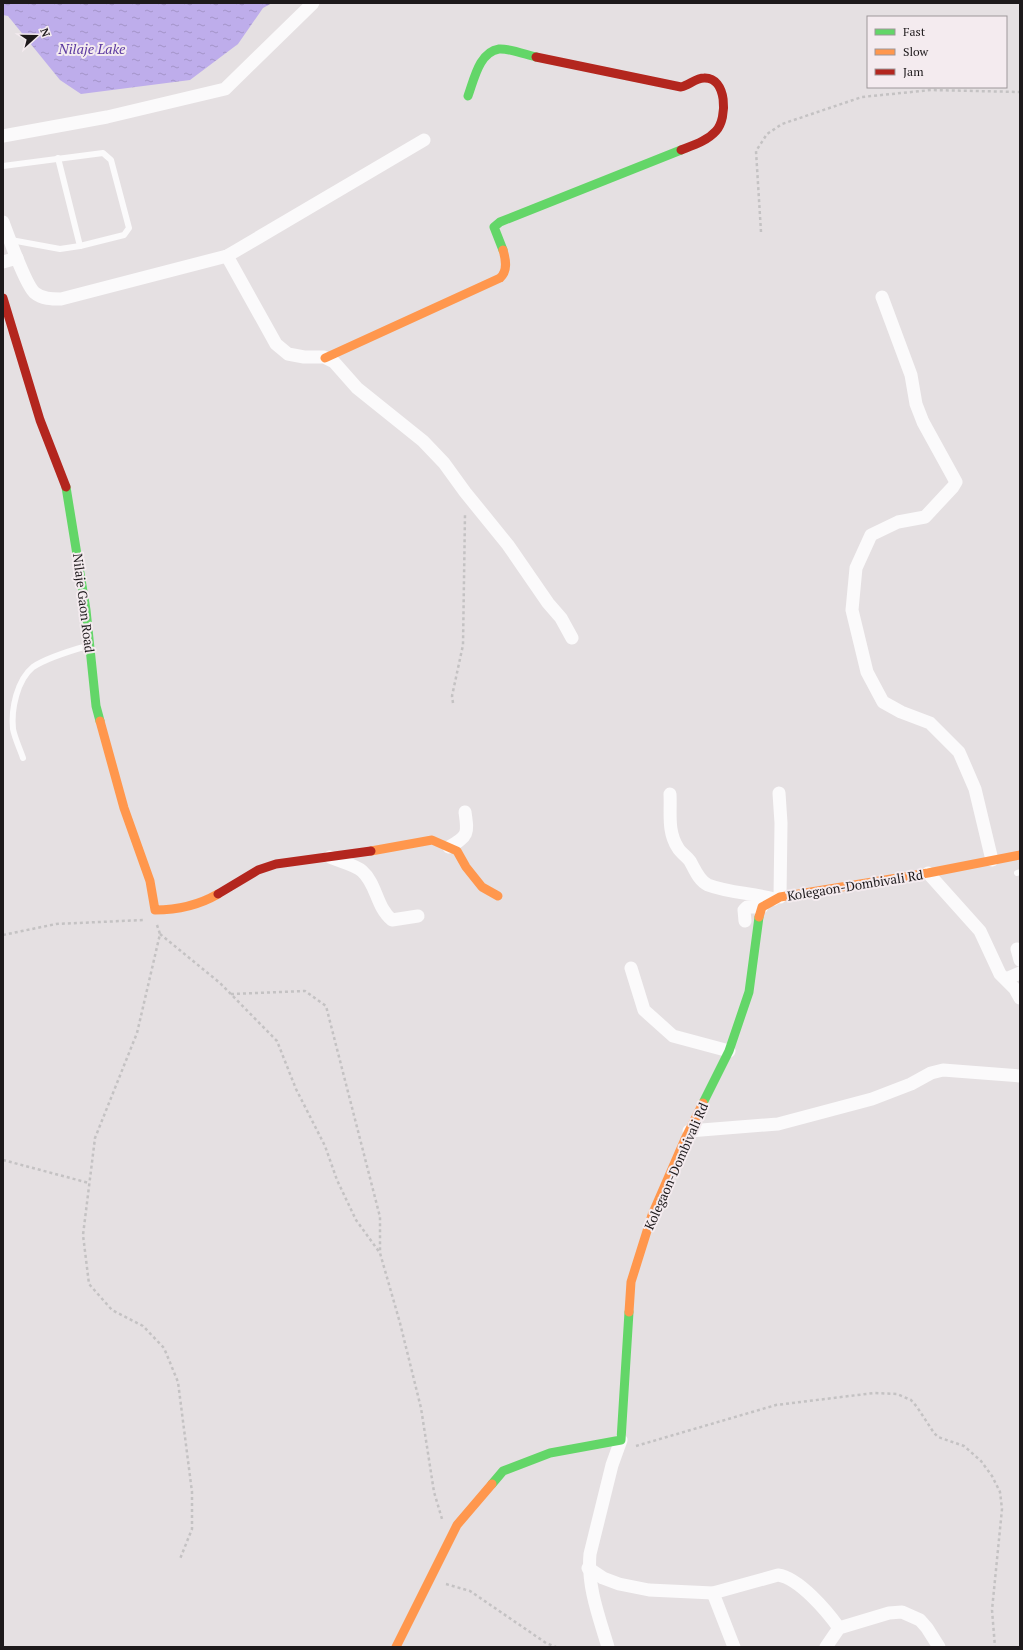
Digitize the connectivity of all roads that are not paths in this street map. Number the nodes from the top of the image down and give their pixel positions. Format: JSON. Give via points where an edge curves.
{"nodes":[{"id":1,"x":314,"y":3,"type":"edge"},
{"id":2,"x":468,"y":96,"type":"dead end"},
{"id":3,"x":3,"y":136,"type":"edge"},
{"id":4,"x":424,"y":140,"type":"dead end"},
{"id":5,"x":58,"y":158,"type":"junction"},
{"id":6,"x":3,"y":166,"type":"edge"},
{"id":7,"x":3,"y":222,"type":"edge"},
{"id":8,"x":10,"y":239,"type":"junction"},
{"id":9,"x":80,"y":246,"type":"junction"},
{"id":10,"x":227,"y":256,"type":"junction"},
{"id":11,"x":17,"y":258,"type":"junction"},
{"id":12,"x":3,"y":262,"type":"edge"},
{"id":13,"x":882,"y":297,"type":"dead end"},
{"id":14,"x":3,"y":298,"type":"edge"},
{"id":15,"x":325,"y":358,"type":"junction"},
{"id":16,"x":572,"y":638,"type":"dead end"},
{"id":17,"x":90,"y":645,"type":"junction"},
{"id":18,"x":23,"y":758,"type":"dead end"},
{"id":19,"x":779,"y":793,"type":"dead end"},
{"id":20,"x":670,"y":794,"type":"dead end"},
{"id":21,"x":465,"y":812,"type":"dead end"},
{"id":22,"x":449,"y":847,"type":"junction"},
{"id":23,"x":1020,"y":855,"type":"edge"},
{"id":24,"x":328,"y":856,"type":"junction"},
{"id":25,"x":992,"y":860,"type":"junction"},
{"id":26,"x":928,"y":873,"type":"junction"},
{"id":27,"x":498,"y":896,"type":"dead end"},
{"id":28,"x":777,"y":898,"type":"junction"},
{"id":29,"x":762,"y":907,"type":"junction"},
{"id":30,"x":418,"y":916,"type":"dead end"},
{"id":31,"x":745,"y":922,"type":"dead end"},
{"id":32,"x":631,"y":968,"type":"dead end"},
{"id":33,"x":1020,"y":973,"type":"edge"},
{"id":34,"x":1015,"y":988,"type":"edge"},
{"id":35,"x":729,"y":1051,"type":"junction"},
{"id":36,"x":1020,"y":1076,"type":"edge"},
{"id":37,"x":689,"y":1131,"type":"junction"},
{"id":38,"x":621,"y":1440,"type":"junction"},
{"id":39,"x":588,"y":1568,"type":"junction"},
{"id":40,"x":713,"y":1593,"type":"junction"},
{"id":41,"x":839,"y":1628,"type":"junction"},
{"id":42,"x":396,"y":1647,"type":"edge"},
{"id":43,"x":608,"y":1647,"type":"edge"},
{"id":44,"x":734,"y":1647,"type":"edge"},
{"id":45,"x":826,"y":1647,"type":"edge"},
{"id":46,"x":939,"y":1647,"type":"edge"}],
"edges":[{"from":1,"to":3,"type":"street","via":[[225,89],[107,118]]},
{"from":2,"to":15,"type":"street","via":[[482,60],[491,52],[500,49],[681,87],[703,78],[710,79],[718,85],[726,107],[717,131],[708,139],[500,222],[494,227],[504,252],[506,265],[502,276],[494,282]]},
{"from":4,"to":10,"type":"street"},
{"from":5,"to":6,"type":"lane"},
{"from":5,"to":9,"type":"lane"},
{"from":5,"to":9,"type":"lane","via":[[103,153],[111,160],[129,228],[124,235]]},
{"from":7,"to":8,"type":"street"},
{"from":8,"to":9,"type":"lane","via":[[60,248]]},
{"from":8,"to":11,"type":"street"},
{"from":10,"to":11,"type":"street","via":[[61,299],[47,299],[34,292]]},
{"from":10,"to":15,"type":"street","via":[[276,344],[288,354]]},
{"from":11,"to":12,"type":"street"},
{"from":13,"to":25,"type":"street","via":[[912,374],[916,404],[923,422],[956,482],[925,517],[898,522],[872,535],[856,568],[852,610],[867,672],[883,702],[930,722],[959,752],[975,789]]},
{"from":14,"to":17,"type":"street","name":"Nilaje Gaon Road","via":[[40,420],[66,484]]},
{"from":15,"to":16,"type":"street","via":[[334,362],[357,388],[423,441],[444,463],[508,545],[561,618]]},
{"from":17,"to":18,"type":"lane","via":[[34,666],[25,675],[13,706],[14,729]]},
{"from":17,"to":24,"type":"street","name":"Nilaje Gaon Road","via":[[96,706],[124,808],[150,881],[155,910],[170,910],[205,901],[258,870],[276,864]]},
{"from":19,"to":28,"type":"street","via":[[782,823]]},
{"from":20,"to":28,"type":"street","via":[[671,836],[702,881],[724,889]]},
{"from":21,"to":22,"type":"street","via":[[467,832],[463,839]]},
{"from":22,"to":24,"type":"street","via":[[432,840]]},
{"from":22,"to":27,"type":"street","via":[[457,851],[482,886]]},
{"from":23,"to":25,"type":"street","name":"Kolegaon-Dombivali Rd"},
{"from":24,"to":30,"type":"street","via":[[361,870],[374,888],[384,914],[392,920]]},
{"from":25,"to":26,"type":"street","name":"Kolegaon-Dombivali Rd"},
{"from":26,"to":28,"type":"street","name":"Kolegaon-Dombivali Rd"},
{"from":26,"to":34,"type":"street","via":[[980,931],[1000,974]]},
{"from":28,"to":29,"type":"street","name":"Kolegaon-Dombivali Rd"},
{"from":29,"to":31,"type":"street","via":[[747,907],[744,910]]},
{"from":29,"to":35,"type":"street","name":"Kolegaon-Dombivali Rd","via":[[748,992]]},
{"from":32,"to":35,"type":"street","via":[[644,1010],[673,1036]]},
{"from":33,"to":34,"type":"street"},
{"from":35,"to":37,"type":"street","name":"Kolegaon-Dombivali Rd"},
{"from":36,"to":37,"type":"street","via":[[943,1070],[872,1099],[778,1124]]},
{"from":37,"to":38,"type":"street","name":"Kolegaon-Dombivali Rd","via":[[652,1214],[631,1282]]},
{"from":38,"to":39,"type":"street","via":[[595,1530]]},
{"from":38,"to":42,"type":"street","via":[[550,1453],[503,1471],[457,1525]]},
{"from":39,"to":40,"type":"street","via":[[602,1578],[619,1584],[649,1590]]},
{"from":39,"to":43,"type":"street","via":[[593,1596]]},
{"from":40,"to":41,"type":"street","via":[[778,1575],[785,1576],[817,1601]]},
{"from":40,"to":44,"type":"street"},
{"from":41,"to":45,"type":"street"},
{"from":41,"to":46,"type":"street","via":[[889,1613],[902,1612],[920,1620]]}]}
